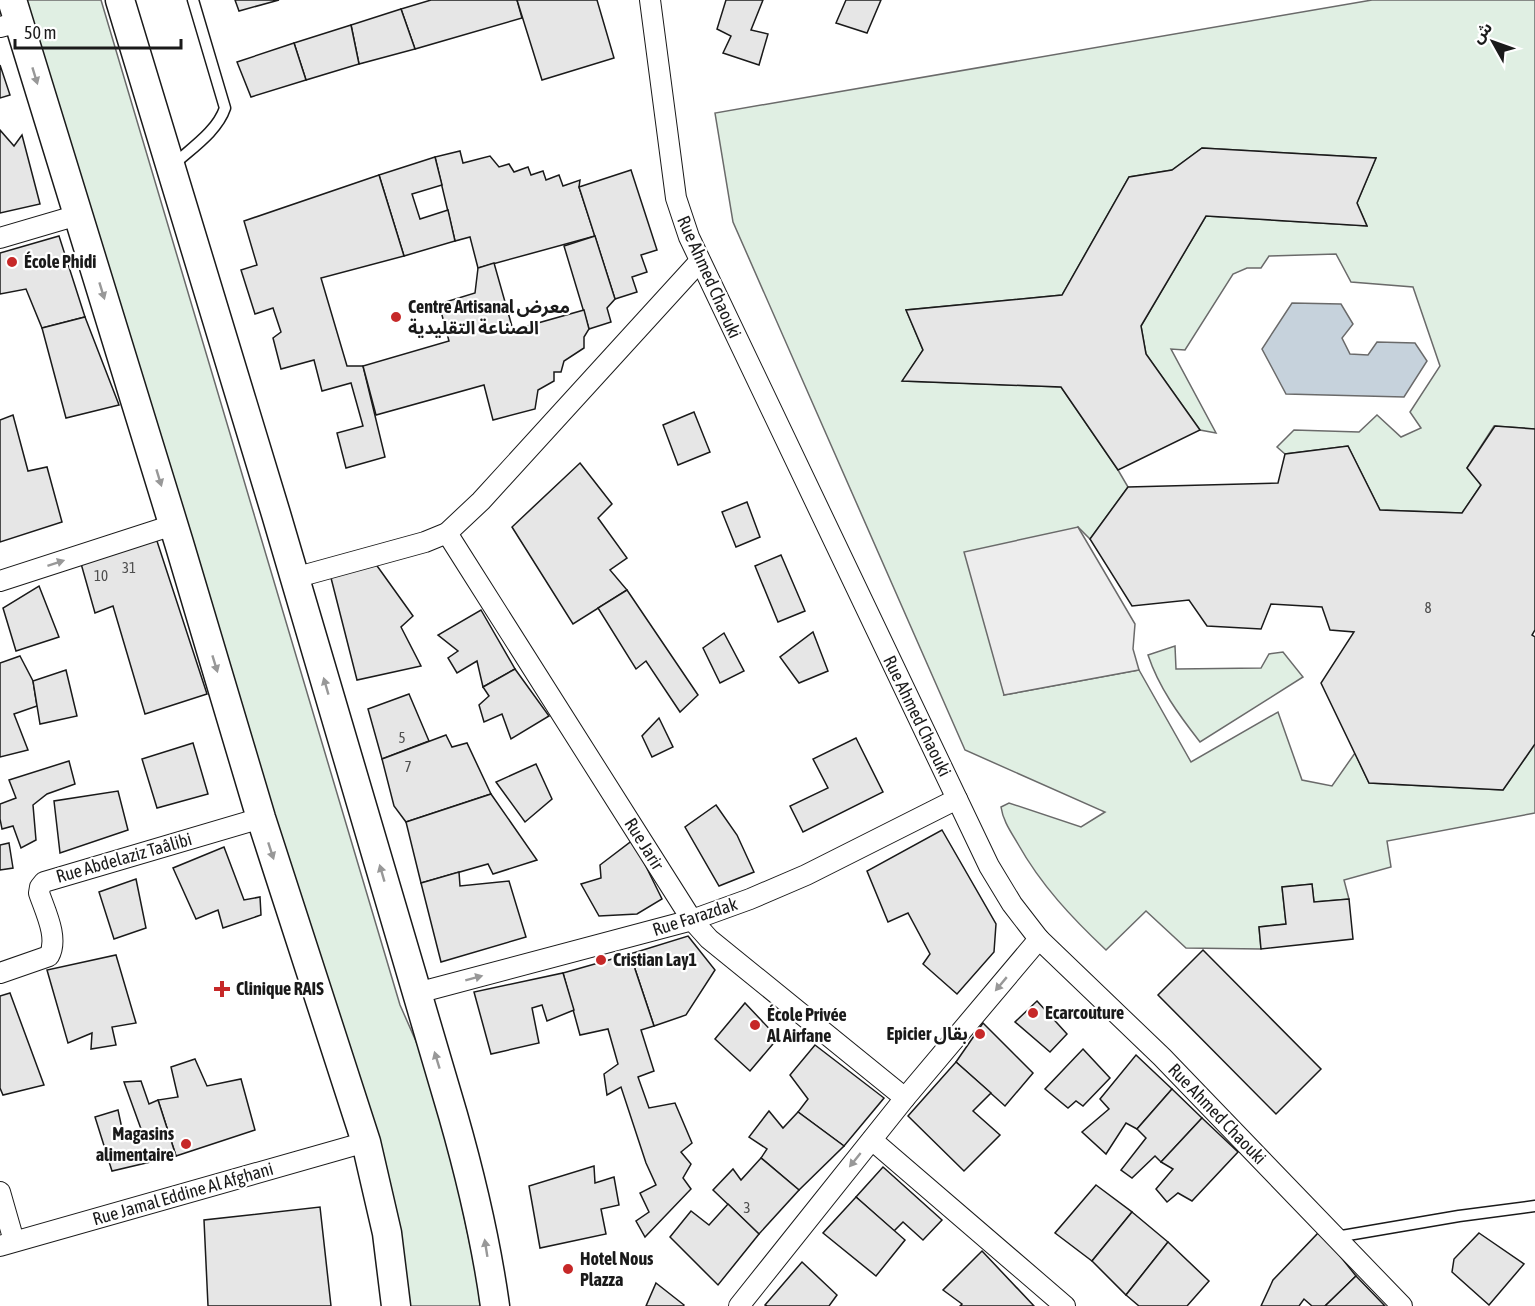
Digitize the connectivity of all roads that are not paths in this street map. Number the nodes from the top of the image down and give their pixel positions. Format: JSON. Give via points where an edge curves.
{"nodes":[{"id":1,"x":120,"y":0,"type":"edge"},
{"id":2,"x":194,"y":0,"type":"edge"},
{"id":3,"x":650,"y":0,"type":"edge"},
{"id":4,"x":10,"y":16,"type":"edge"},
{"id":5,"x":172,"y":166,"type":"junction"},
{"id":6,"x":78,"y":215,"type":"junction"},
{"id":7,"x":0,"y":238,"type":"edge"},
{"id":8,"x":699,"y":262,"type":"junction"},
{"id":9,"x":173,"y":525,"type":"junction"},
{"id":10,"x":447,"y":533,"type":"junction"},
{"id":11,"x":294,"y":578,"type":"junction"},
{"id":12,"x":0,"y":581,"type":"edge"},
{"id":13,"x":957,"y":799,"type":"junction"},
{"id":14,"x":261,"y":818,"type":"junction"},
{"id":15,"x":692,"y":920,"type":"junction"},
{"id":16,"x":1039,"y":939,"type":"junction"},
{"id":17,"x":0,"y":973,"type":"edge"},
{"id":18,"x":417,"y":993,"type":"junction"},
{"id":19,"x":905,"y":1098,"type":"junction"},
{"id":20,"x":872,"y":1140,"type":"junction"},
{"id":21,"x":366,"y":1142,"type":"junction"},
{"id":22,"x":0,"y":1192,"type":"edge"},
{"id":23,"x":1535,"y":1206,"type":"edge"},
{"id":24,"x":1336,"y":1238,"type":"junction"},
{"id":25,"x":7,"y":1244,"type":"edge"},
{"id":26,"x":396,"y":1306,"type":"edge"},
{"id":27,"x":495,"y":1306,"type":"edge"},
{"id":28,"x":739,"y":1306,"type":"edge"},
{"id":29,"x":1065,"y":1306,"type":"edge"},
{"id":30,"x":1402,"y":1306,"type":"edge"}],
"edges":[{"from":1,"to":5,"type":"main road"},
{"from":2,"to":5,"type":"lane","via":[[225,108],[215,127]]},
{"from":3,"to":8,"type":"street","name":"Rue Ahmed Chaouki","via":[[676,198]]},
{"from":4,"to":6,"type":"main road","one_way":true},
{"from":5,"to":11,"type":"main road"},
{"from":6,"to":7,"type":"street"},
{"from":6,"to":9,"type":"main road","one_way":true},
{"from":8,"to":10,"type":"street","via":[[481,501]]},
{"from":8,"to":13,"type":"street","name":"Rue Ahmed Chaouki"},
{"from":12,"to":9,"type":"street","one_way":true},
{"from":9,"to":14,"type":"main road","one_way":true},
{"from":10,"to":11,"type":"street"},
{"from":10,"to":15,"type":"street","name":"Rue Jarir"},
{"from":18,"to":11,"type":"main road","one_way":true},
{"from":13,"to":15,"type":"street","name":"Rue Farazdak","via":[[807,875]]},
{"from":13,"to":16,"type":"street","name":"Rue Ahmed Chaouki","via":[[989,866]]},
{"from":14,"to":17,"type":"street","name":"Rue Abdelaziz Taâlibi","via":[[44,882],[39,893],[53,950],[49,957]]},
{"from":14,"to":21,"type":"main road","one_way":true},
{"from":18,"to":15,"type":"street","name":"Rue Farazdak","one_way":true},
{"from":15,"to":19,"type":"street","name":"Rue Jarir","via":[[709,939]]},
{"from":16,"to":19,"type":"street","one_way":true},
{"from":16,"to":24,"type":"street","name":"Rue Ahmed Chaouki","via":[[1162,1057]]},
{"from":27,"to":18,"type":"main road","one_way":true,"via":[[471,1177]]},
{"from":19,"to":20,"type":"street"},
{"from":20,"to":28,"type":"street","one_way":true},
{"from":20,"to":29,"type":"street"},
{"from":21,"to":25,"type":"street","name":"Rue Jamal Eddine Al Afghani"},
{"from":21,"to":26,"type":"main road","via":[[387,1233]]},
{"from":22,"to":25,"type":"street"},
{"from":23,"to":24,"type":"lane"},
{"from":24,"to":30,"type":"street","name":"Rue Ahmed Chaouki"}]}
